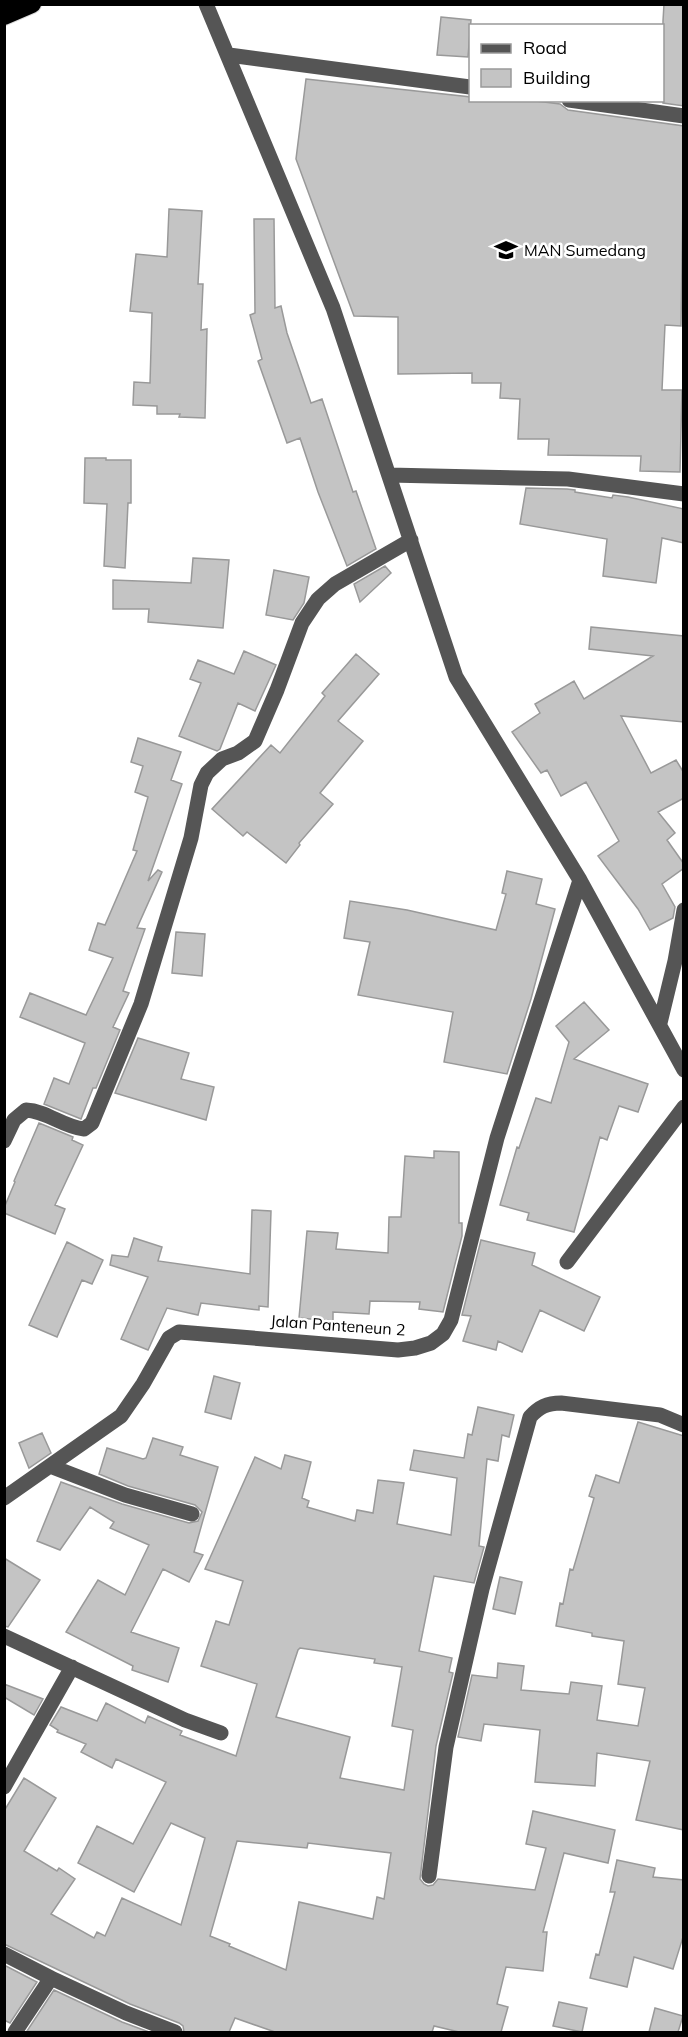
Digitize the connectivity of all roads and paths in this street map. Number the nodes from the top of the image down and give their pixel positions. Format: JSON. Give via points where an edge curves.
{"nodes":[{"id":1,"x":32,"y":4,"type":"edge"},
{"id":2,"x":206,"y":4,"type":"edge"},
{"id":3,"x":4,"y":16,"type":"edge"},
{"id":4,"x":229,"y":55,"type":"junction"},
{"id":5,"x":469,"y":87,"type":"edge"},
{"id":6,"x":583,"y":102,"type":"edge"},
{"id":7,"x":684,"y":116,"type":"edge"},
{"id":8,"x":389,"y":475,"type":"junction"},
{"id":9,"x":684,"y":494,"type":"edge"},
{"id":10,"x":411,"y":540,"type":"junction"},
{"id":11,"x":580,"y":880,"type":"junction"},
{"id":12,"x":684,"y":910,"type":"edge"},
{"id":13,"x":660,"y":1023,"type":"junction"},
{"id":14,"x":684,"y":1070,"type":"edge"},
{"id":15,"x":684,"y":1107,"type":"edge"},
{"id":16,"x":4,"y":1141,"type":"edge"},
{"id":17,"x":567,"y":1262,"type":"dead end"},
{"id":18,"x":684,"y":1425,"type":"edge"},
{"id":19,"x":50,"y":1466,"type":"junction"},
{"id":20,"x":4,"y":1498,"type":"edge"},
{"id":21,"x":192,"y":1514,"type":"dead end"},
{"id":22,"x":4,"y":1636,"type":"edge"},
{"id":23,"x":72,"y":1667,"type":"junction"},
{"id":24,"x":221,"y":1733,"type":"dead end"},
{"id":25,"x":4,"y":1787,"type":"edge"},
{"id":26,"x":429,"y":1876,"type":"dead end"},
{"id":27,"x":4,"y":1954,"type":"edge"},
{"id":28,"x":51,"y":1978,"type":"junction"},
{"id":29,"x":15,"y":2032,"type":"edge"},
{"id":30,"x":175,"y":2032,"type":"edge"}],
"edges":[{"from":1,"to":3,"type":"highway"},
{"from":2,"to":4,"type":"street"},
{"from":4,"to":5,"type":"street"},
{"from":4,"to":8,"type":"street","via":[[333,308]]},
{"from":6,"to":7,"type":"street"},
{"from":8,"to":9,"type":"street","via":[[568,479]]},
{"from":8,"to":10,"type":"street"},
{"from":10,"to":11,"type":"street","via":[[456,677]]},
{"from":10,"to":16,"type":"street","via":[[318,598],[302,623],[255,741],[222,759],[207,773],[141,1004],[92,1123],[84,1129],[75,1128],[26,1110],[14,1120]]},
{"from":11,"to":13,"type":"street"},
{"from":11,"to":19,"type":"street","name":"Jalan Panteneun 2","via":[[497,1138],[459,1294],[443,1334],[431,1343],[398,1350],[179,1332],[169,1338],[121,1416]]},
{"from":12,"to":13,"type":"street"},
{"from":13,"to":14,"type":"street"},
{"from":15,"to":17,"type":"street"},
{"from":18,"to":26,"type":"street","via":[[660,1415],[561,1403],[543,1406],[530,1417],[482,1589],[446,1747]]},
{"from":19,"to":20,"type":"street","name":"Jalan Panteneun 2"},
{"from":19,"to":21,"type":"street","via":[[125,1495]]},
{"from":22,"to":23,"type":"street"},
{"from":23,"to":24,"type":"street"},
{"from":23,"to":25,"type":"street"},
{"from":27,"to":28,"type":"street"},
{"from":28,"to":29,"type":"street"},
{"from":28,"to":30,"type":"street"}]}
